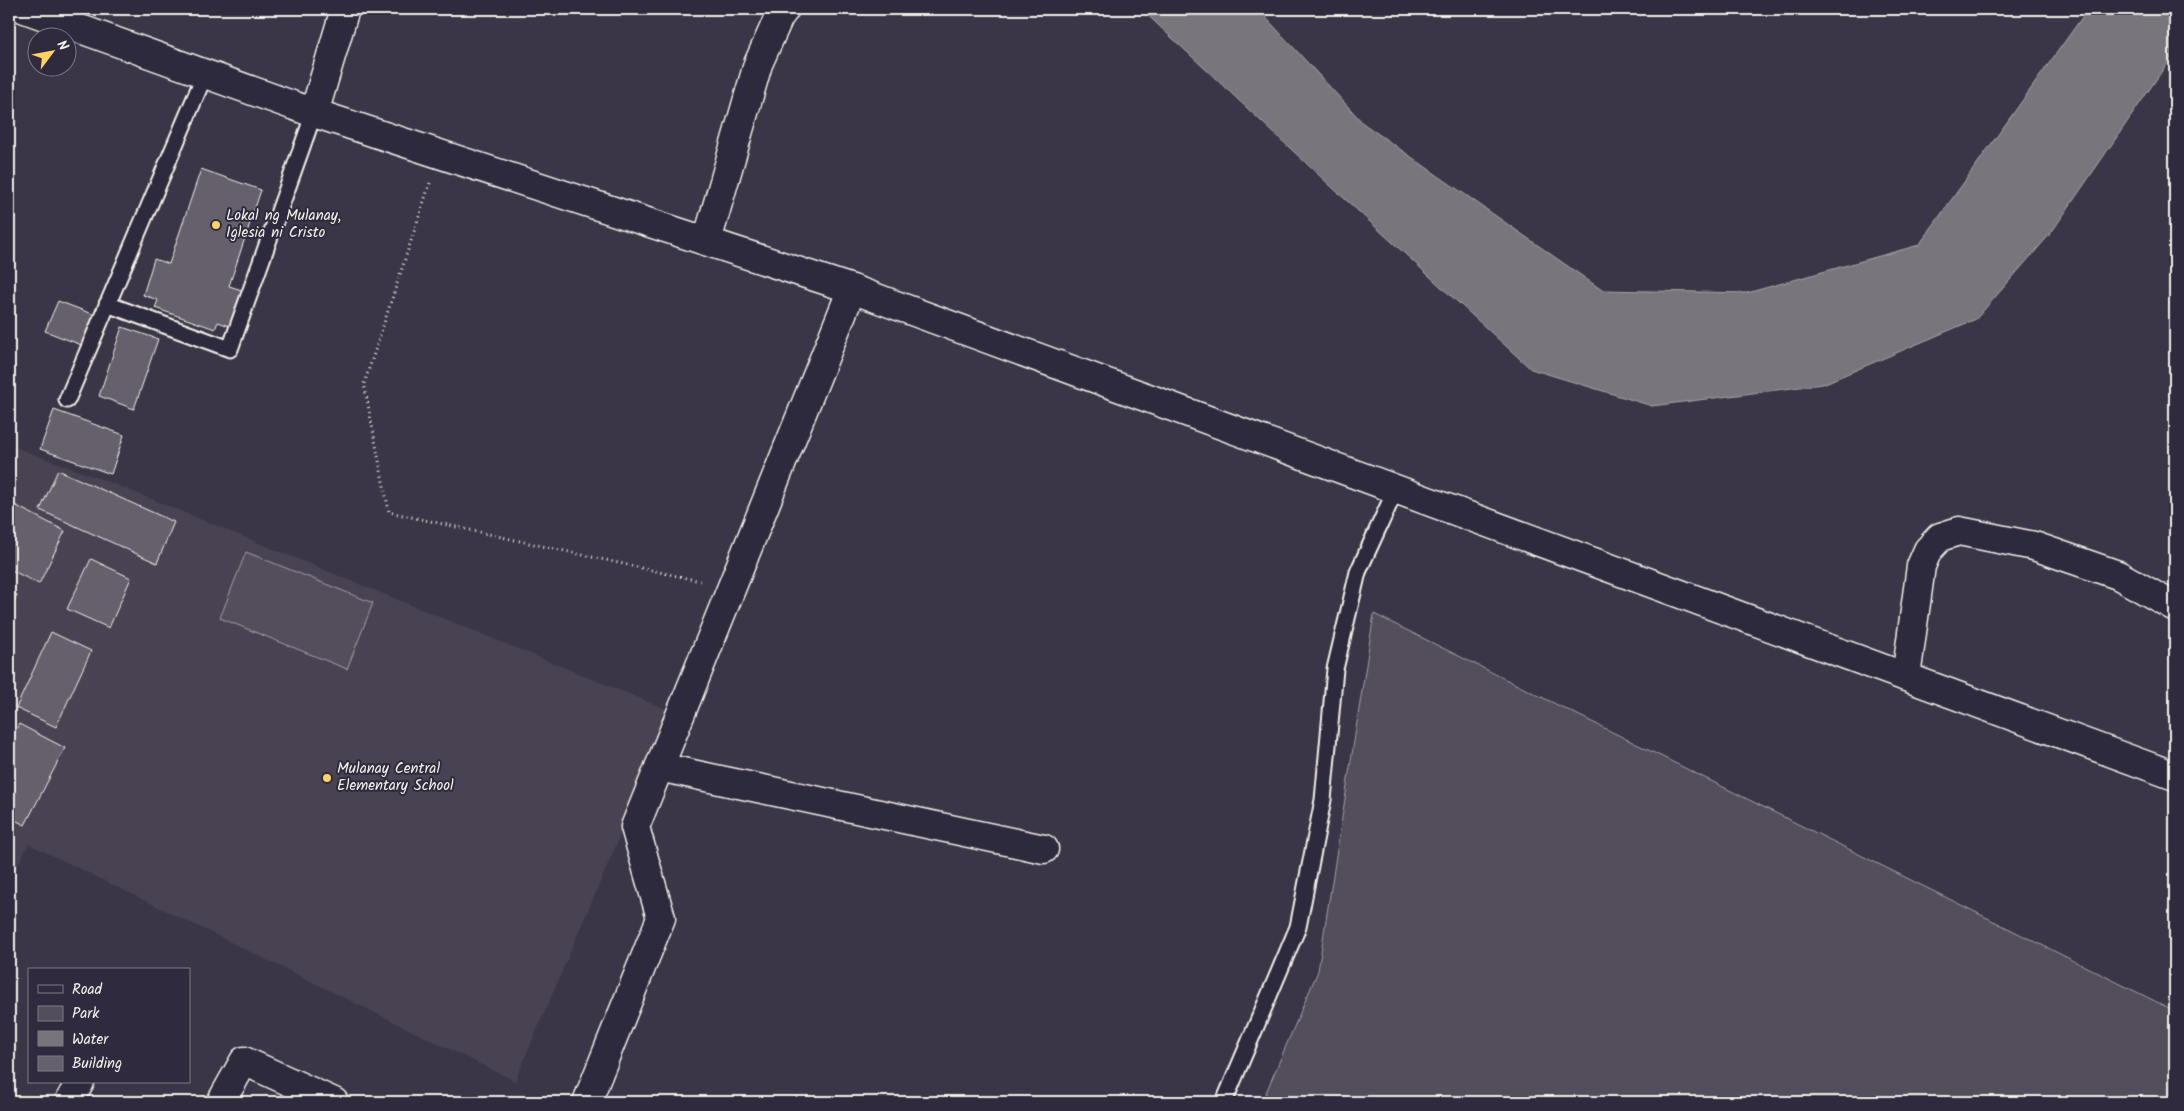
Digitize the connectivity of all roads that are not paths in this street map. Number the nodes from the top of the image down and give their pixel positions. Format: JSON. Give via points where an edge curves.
{"nodes":[{"id":1,"x":25,"y":9,"type":"edge"},
{"id":2,"x":345,"y":9,"type":"edge"},
{"id":3,"x":785,"y":9,"type":"edge"},
{"id":4,"x":205,"y":74,"type":"junction"},
{"id":5,"x":314,"y":113,"type":"junction"},
{"id":6,"x":707,"y":241,"type":"junction"},
{"id":7,"x":852,"y":288,"type":"junction"},
{"id":8,"x":107,"y":304,"type":"junction"},
{"id":9,"x":67,"y":400,"type":"dead end"},
{"id":10,"x":1396,"y":488,"type":"junction"},
{"id":11,"x":2175,"y":607,"type":"edge"},
{"id":12,"x":1906,"y":676,"type":"junction"},
{"id":13,"x":659,"y":767,"type":"junction"},
{"id":14,"x":2175,"y":776,"type":"edge"},
{"id":15,"x":1044,"y":849,"type":"dead end"},
{"id":16,"x":79,"y":1084,"type":"edge"},
{"id":17,"x":69,"y":1102,"type":"edge"},
{"id":18,"x":221,"y":1102,"type":"edge"},
{"id":19,"x":334,"y":1102,"type":"edge"},
{"id":20,"x":587,"y":1102,"type":"edge"},
{"id":21,"x":1224,"y":1102,"type":"edge"}],
"edges":[{"from":1,"to":4,"type":"street"},
{"from":2,"to":5,"type":"street"},
{"from":3,"to":6,"type":"street","via":[[758,64]]},
{"from":4,"to":5,"type":"street"},
{"from":4,"to":8,"type":"lane"},
{"from":5,"to":6,"type":"street"},
{"from":5,"to":8,"type":"lane","via":[[230,348]]},
{"from":6,"to":7,"type":"street"},
{"from":7,"to":10,"type":"street"},
{"from":7,"to":13,"type":"street"},
{"from":8,"to":9,"type":"lane"},
{"from":10,"to":12,"type":"street"},
{"from":10,"to":21,"type":"lane","via":[[1358,572],[1335,669],[1322,800],[1298,927]]},
{"from":11,"to":12,"type":"street","via":[[2118,575],[2034,546],[1960,531],[1940,537],[1928,550],[1922,566]]},
{"from":12,"to":14,"type":"street"},
{"from":13,"to":15,"type":"street"},
{"from":13,"to":20,"type":"street","via":[[635,827],[661,918]]},
{"from":16,"to":17,"type":"street"},
{"from":18,"to":19,"type":"street","via":[[244,1061]]}]}
